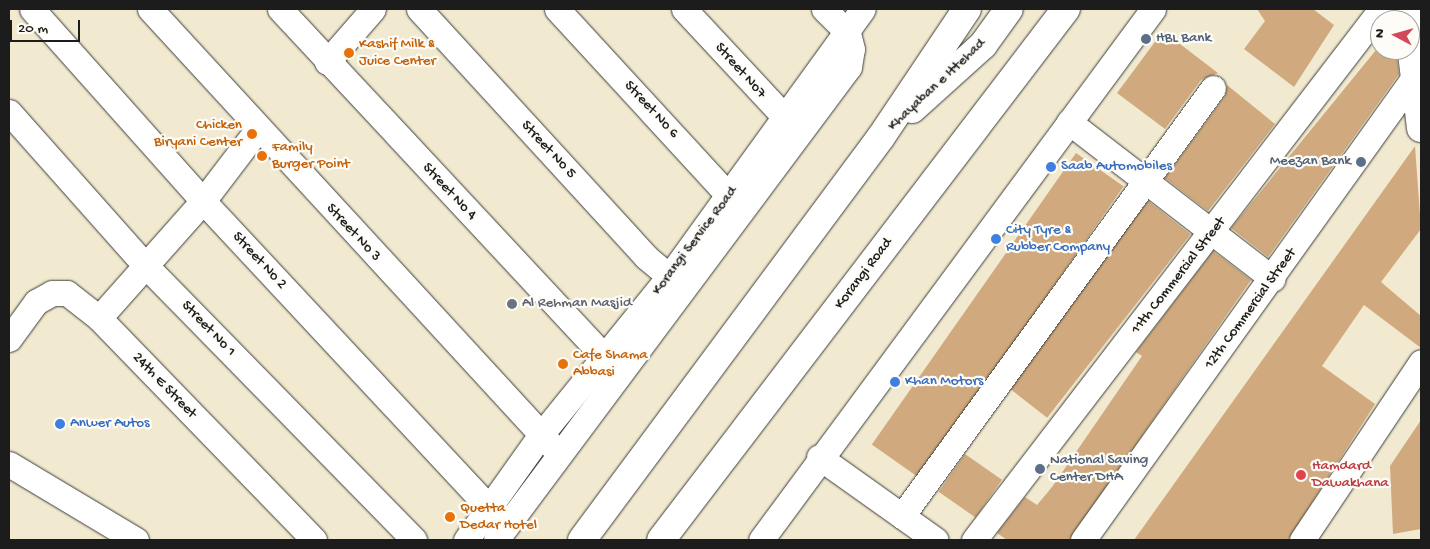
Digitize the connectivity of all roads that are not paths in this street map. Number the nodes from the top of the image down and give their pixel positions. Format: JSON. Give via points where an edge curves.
{"nodes":[{"id":1,"x":32,"y":9,"type":"edge"},
{"id":2,"x":150,"y":9,"type":"edge"},
{"id":3,"x":280,"y":9,"type":"edge"},
{"id":4,"x":373,"y":9,"type":"edge"},
{"id":5,"x":419,"y":9,"type":"edge"},
{"id":6,"x":557,"y":9,"type":"edge"},
{"id":7,"x":684,"y":9,"type":"edge"},
{"id":8,"x":824,"y":9,"type":"edge"},
{"id":9,"x":863,"y":9,"type":"edge"},
{"id":10,"x":967,"y":9,"type":"edge"},
{"id":11,"x":1009,"y":9,"type":"edge"},
{"id":12,"x":1066,"y":9,"type":"edge"},
{"id":13,"x":1153,"y":9,"type":"edge"},
{"id":14,"x":1380,"y":9,"type":"edge"},
{"id":15,"x":848,"y":34,"type":"junction"},
{"id":16,"x":1414,"y":60,"type":"edge"},
{"id":17,"x":327,"y":62,"type":"junction"},
{"id":18,"x":1213,"y":88,"type":"dead end"},
{"id":19,"x":1418,"y":89,"type":"edge"},
{"id":20,"x":9,"y":112,"type":"edge"},
{"id":21,"x":1069,"y":122,"type":"junction"},
{"id":22,"x":792,"y":126,"type":"junction"},
{"id":23,"x":1421,"y":128,"type":"edge"},
{"id":24,"x":257,"y":130,"type":"junction"},
{"id":25,"x":881,"y":137,"type":"junction"},
{"id":26,"x":1144,"y":184,"type":"junction"},
{"id":27,"x":203,"y":201,"type":"junction"},
{"id":28,"x":737,"y":204,"type":"junction"},
{"id":29,"x":1212,"y":235,"type":"junction"},
{"id":30,"x":144,"y":264,"type":"junction"},
{"id":31,"x":1273,"y":279,"type":"junction"},
{"id":32,"x":675,"y":282,"type":"junction"},
{"id":33,"x":99,"y":318,"type":"junction"},
{"id":34,"x":9,"y":339,"type":"edge"},
{"id":35,"x":614,"y":362,"type":"junction"},
{"id":36,"x":1421,"y":362,"type":"edge"},
{"id":37,"x":540,"y":436,"type":"junction"},
{"id":38,"x":560,"y":453,"type":"junction"},
{"id":39,"x":819,"y":457,"type":"junction"},
{"id":40,"x":9,"y":464,"type":"edge"},
{"id":41,"x":490,"y":509,"type":"junction"},
{"id":42,"x":902,"y":516,"type":"junction"},
{"id":43,"x":136,"y":540,"type":"edge"},
{"id":44,"x":314,"y":540,"type":"edge"},
{"id":45,"x":414,"y":540,"type":"edge"},
{"id":46,"x":466,"y":540,"type":"edge"},
{"id":47,"x":496,"y":540,"type":"edge"},
{"id":48,"x":582,"y":540,"type":"edge"},
{"id":49,"x":661,"y":540,"type":"edge"},
{"id":50,"x":761,"y":540,"type":"edge"},
{"id":51,"x":936,"y":540,"type":"edge"},
{"id":52,"x":974,"y":540,"type":"edge"},
{"id":53,"x":1083,"y":540,"type":"edge"},
{"id":54,"x":1303,"y":540,"type":"edge"}],
"edges":[{"from":1,"to":27,"type":"street","name":"Street No 2"},
{"from":2,"to":24,"type":"street","name":"Street No 3"},
{"from":3,"to":17,"type":"street","name":"Street No 4"},
{"from":4,"to":17,"type":"street"},
{"from":5,"to":32,"type":"street","name":"Street No 5"},
{"from":6,"to":28,"type":"street","name":"Street No 6"},
{"from":7,"to":22,"type":"street","name":"Street No7"},
{"from":8,"to":15,"type":"street"},
{"from":9,"to":15,"type":"street"},
{"from":10,"to":25,"type":"main road"},
{"from":11,"to":25,"type":"main road","name":"Khayaban e Ittehad","via":[[984,45]]},
{"from":12,"to":49,"type":"main road","name":"Korangi Road"},
{"from":13,"to":21,"type":"street"},
{"from":14,"to":29,"type":"street","name":"11th Commercial Street"},
{"from":15,"to":22,"type":"street"},
{"from":16,"to":19,"type":"main road"},
{"from":17,"to":35,"type":"street","name":"Street No 4"},
{"from":18,"to":26,"type":"street"},
{"from":19,"to":23,"type":"main road"},
{"from":19,"to":31,"type":"street","name":"12th Commercial Street"},
{"from":20,"to":30,"type":"street","name":"Street No 1"},
{"from":21,"to":26,"type":"street"},
{"from":21,"to":39,"type":"street"},
{"from":22,"to":28,"type":"street"},
{"from":24,"to":27,"type":"street"},
{"from":24,"to":37,"type":"street","name":"Street No 3"},
{"from":25,"to":48,"type":"main road"},
{"from":26,"to":29,"type":"street"},
{"from":26,"to":42,"type":"street"},
{"from":27,"to":30,"type":"street"},
{"from":27,"to":41,"type":"street","name":"Street No 2"},
{"from":28,"to":32,"type":"street"},
{"from":29,"to":31,"type":"street"},
{"from":29,"to":52,"type":"street","name":"11th Commercial Street"},
{"from":30,"to":33,"type":"street"},
{"from":30,"to":45,"type":"street","name":"Street No 1"},
{"from":31,"to":53,"type":"street","name":"12th Commercial Street"},
{"from":32,"to":35,"type":"street"},
{"from":33,"to":34,"type":"street","name":"24th E Street","via":[[67,293],[52,293],[22,316]]},
{"from":33,"to":44,"type":"street","name":"24th E Street"},
{"from":35,"to":37,"type":"street"},
{"from":35,"to":38,"type":"street"},
{"from":36,"to":54,"type":"street"},
{"from":37,"to":38,"type":"street","name":"Street No 3"},
{"from":37,"to":41,"type":"street"},
{"from":38,"to":47,"type":"street"},
{"from":39,"to":42,"type":"street"},
{"from":39,"to":50,"type":"street"},
{"from":40,"to":43,"type":"street"},
{"from":41,"to":46,"type":"street"},
{"from":42,"to":51,"type":"street"}]}
